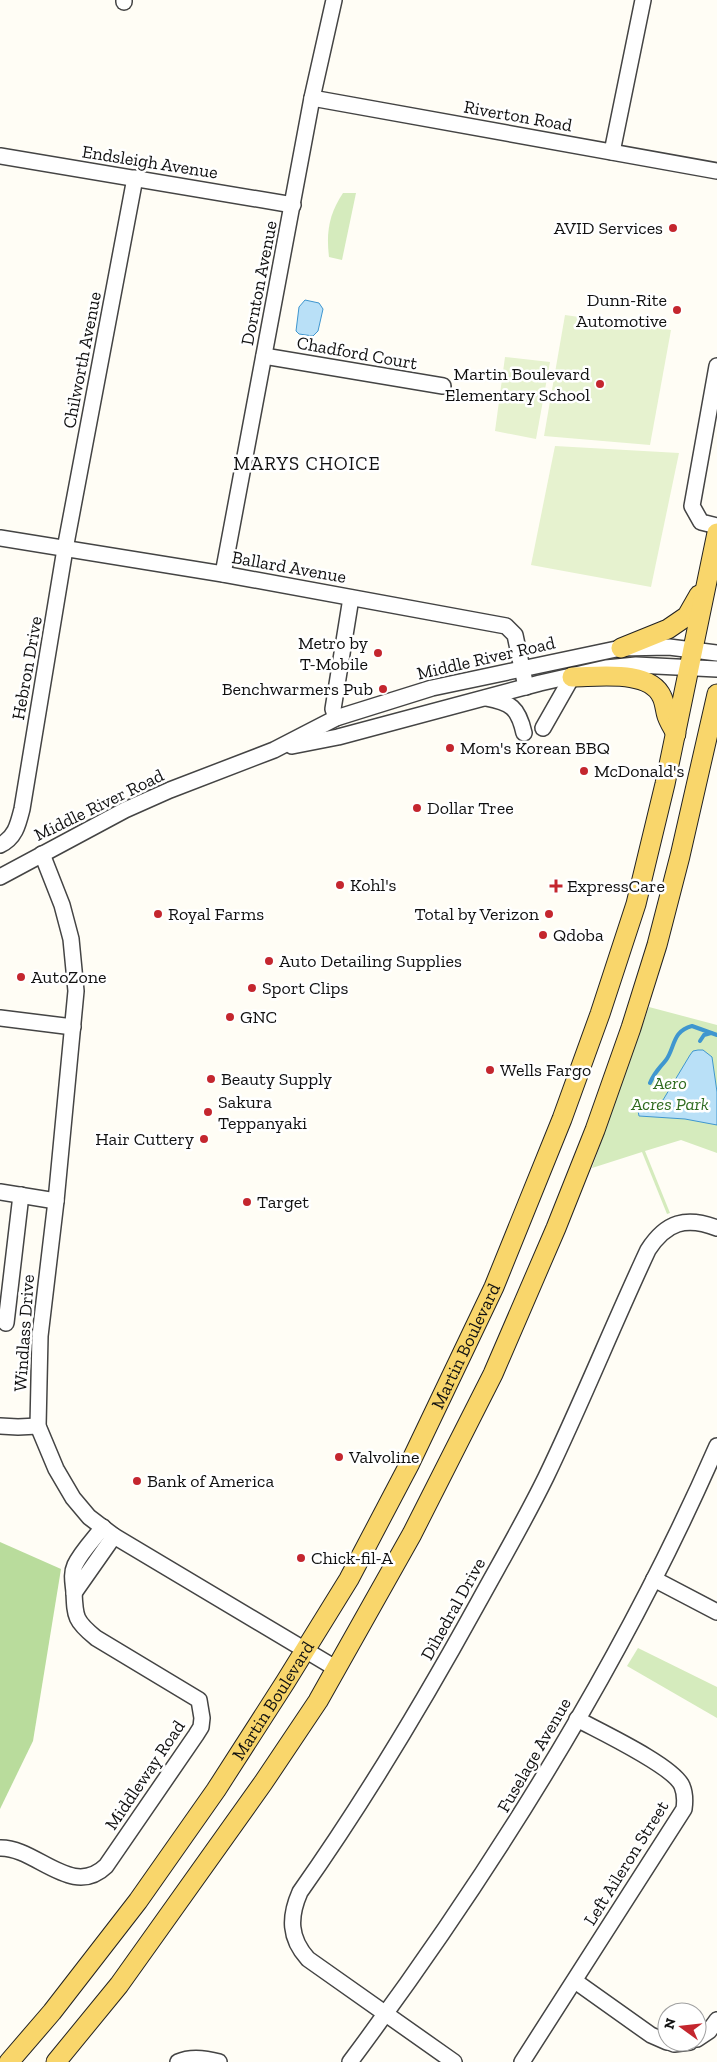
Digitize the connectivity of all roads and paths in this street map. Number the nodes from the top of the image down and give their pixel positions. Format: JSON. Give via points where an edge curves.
{"nodes":[{"id":1,"x":334,"y":0,"type":"edge"},
{"id":2,"x":643,"y":0,"type":"edge"},
{"id":3,"x":312,"y":98,"type":"junction"},
{"id":4,"x":612,"y":152,"type":"junction"},
{"id":5,"x":0,"y":156,"type":"edge"},
{"id":6,"x":717,"y":171,"type":"edge"},
{"id":7,"x":135,"y":178,"type":"junction"},
{"id":8,"x":293,"y":204,"type":"junction"},
{"id":9,"x":264,"y":356,"type":"junction"},
{"id":10,"x":717,"y":366,"type":"edge"},
{"id":11,"x":443,"y":386,"type":"dead end"},
{"id":12,"x":717,"y":526,"type":"edge"},
{"id":13,"x":717,"y":533,"type":"edge"},
{"id":14,"x":0,"y":538,"type":"edge"},
{"id":15,"x":65,"y":549,"type":"junction"},
{"id":16,"x":223,"y":574,"type":"junction"},
{"id":17,"x":708,"y":578,"type":"junction"},
{"id":18,"x":352,"y":598,"type":"junction"},
{"id":19,"x":621,"y":648,"type":"junction"},
{"id":20,"x":717,"y":653,"type":"edge"},
{"id":21,"x":692,"y":659,"type":"junction"},
{"id":22,"x":522,"y":668,"type":"junction"},
{"id":23,"x":717,"y":669,"type":"edge"},
{"id":24,"x":572,"y":677,"type":"junction"},
{"id":25,"x":526,"y":687,"type":"junction"},
{"id":26,"x":717,"y":694,"type":"edge"},
{"id":27,"x":486,"y":698,"type":"junction"},
{"id":28,"x":336,"y":718,"type":"junction"},
{"id":29,"x":543,"y":728,"type":"dead end"},
{"id":30,"x":524,"y":733,"type":"dead end"},
{"id":31,"x":676,"y":734,"type":"junction"},
{"id":32,"x":717,"y":742,"type":"edge"},
{"id":33,"x":274,"y":750,"type":"junction"},
{"id":34,"x":0,"y":845,"type":"edge"},
{"id":35,"x":42,"y":854,"type":"junction"},
{"id":36,"x":680,"y":856,"type":"junction"},
{"id":37,"x":0,"y":877,"type":"edge"},
{"id":38,"x":0,"y":1018,"type":"edge"},
{"id":39,"x":74,"y":1027,"type":"junction"},
{"id":40,"x":0,"y":1192,"type":"edge"},
{"id":41,"x":21,"y":1195,"type":"junction"},
{"id":42,"x":56,"y":1201,"type":"junction"},
{"id":43,"x":717,"y":1228,"type":"edge"},
{"id":44,"x":6,"y":1323,"type":"dead end"},
{"id":45,"x":0,"y":1426,"type":"edge"},
{"id":46,"x":38,"y":1426,"type":"junction"},
{"id":47,"x":717,"y":1446,"type":"edge"},
{"id":48,"x":108,"y":1531,"type":"junction"},
{"id":49,"x":654,"y":1578,"type":"junction"},
{"id":50,"x":717,"y":1612,"type":"edge"},
{"id":51,"x":306,"y":1649,"type":"junction"},
{"id":52,"x":337,"y":1669,"type":"junction"},
{"id":53,"x":577,"y":1719,"type":"junction"},
{"id":54,"x":0,"y":1848,"type":"edge"},
{"id":55,"x":575,"y":1981,"type":"junction"},
{"id":56,"x":386,"y":2014,"type":"junction"},
{"id":57,"x":717,"y":2020,"type":"edge"},
{"id":58,"x":707,"y":2032,"type":"edge"},
{"id":59,"x":657,"y":2037,"type":"edge"},
{"id":60,"x":9,"y":2062,"type":"edge"},
{"id":61,"x":56,"y":2062,"type":"edge"},
{"id":62,"x":178,"y":2062,"type":"edge"},
{"id":63,"x":219,"y":2062,"type":"edge"},
{"id":64,"x":350,"y":2062,"type":"edge"},
{"id":65,"x":454,"y":2062,"type":"edge"},
{"id":66,"x":522,"y":2062,"type":"edge"}],
"edges":[{"from":1,"to":3,"type":"street","name":"Dornton Avenue"},
{"from":2,"to":4,"type":"street"},
{"from":3,"to":4,"type":"street","name":"Riverton Road"},
{"from":3,"to":8,"type":"street","name":"Dornton Avenue"},
{"from":4,"to":6,"type":"street","name":"Riverton Road"},
{"from":5,"to":7,"type":"street","name":"Endsleigh Avenue"},
{"from":7,"to":8,"type":"street","name":"Endsleigh Avenue"},
{"from":7,"to":15,"type":"street","name":"Chilworth Avenue"},
{"from":8,"to":9,"type":"street","name":"Dornton Avenue"},
{"from":9,"to":11,"type":"street","name":"Chadford Court"},
{"from":9,"to":16,"type":"street","name":"Dornton Avenue"},
{"from":10,"to":12,"type":"street","via":[[692,506],[701,522]]},
{"from":13,"to":17,"type":"main road","name":"Martin Boulevard"},
{"from":14,"to":15,"type":"street","name":"Ballard Avenue"},
{"from":15,"to":16,"type":"street","name":"Ballard Avenue"},
{"from":15,"to":34,"type":"street","name":"Hebron Drive","via":[[19,821],[12,836]]},
{"from":16,"to":18,"type":"street","name":"Ballard Avenue"},
{"from":17,"to":19,"type":"main road","via":[[687,616],[668,629]]},
{"from":17,"to":21,"type":"main road","name":"Martin Boulevard"},
{"from":18,"to":22,"type":"street","name":"Ballard Avenue","via":[[506,626],[514,635]]},
{"from":18,"to":28,"type":"street","via":[[334,709]]},
{"from":19,"to":21,"type":"street","name":"Middle River Road","via":[[669,647]]},
{"from":19,"to":22,"type":"street","name":"Middle River Road"},
{"from":20,"to":21,"type":"street","name":"Middle River Road"},
{"from":21,"to":23,"type":"street","name":"Middle River Road"},
{"from":21,"to":24,"type":"street","name":"Middle River Road","via":[[606,668]]},
{"from":21,"to":31,"type":"main road","name":"Martin Boulevard"},
{"from":22,"to":25,"type":"street","name":"Ballard Avenue"},
{"from":22,"to":28,"type":"street","name":"Middle River Road","via":[[432,688]]},
{"from":24,"to":25,"type":"street","name":"Middle River Road"},
{"from":24,"to":29,"type":"street"},
{"from":24,"to":31,"type":"main road","via":[[622,676],[639,678],[654,686],[662,696]]},
{"from":25,"to":27,"type":"street","name":"Middle River Road"},
{"from":26,"to":36,"type":"main road","name":"Martin Boulevard"},
{"from":27,"to":30,"type":"street","via":[[501,701],[516,710]]},
{"from":27,"to":33,"type":"street","name":"Middle River Road","via":[[338,737]]},
{"from":28,"to":33,"type":"street","name":"Middle River Road"},
{"from":31,"to":51,"type":"main road","name":"Martin Boulevard","via":[[636,904],[600,1014],[530,1202],[490,1296],[410,1463],[349,1579]]},
{"from":32,"to":36,"type":"main road","via":[[702,797]]},
{"from":33,"to":35,"type":"street","name":"Middle River Road","via":[[125,810]]},
{"from":35,"to":37,"type":"street","name":"Middle River Road"},
{"from":35,"to":39,"type":"street","name":"Windlass Drive","via":[[71,939],[76,985]]},
{"from":36,"to":52,"type":"main road","name":"Martin Boulevard","via":[[631,1028],[596,1130],[556,1228],[493,1374],[440,1482]]},
{"from":38,"to":39,"type":"street"},
{"from":39,"to":42,"type":"street","name":"Windlass Drive"},
{"from":40,"to":41,"type":"street"},
{"from":41,"to":42,"type":"street"},
{"from":41,"to":44,"type":"street"},
{"from":42,"to":46,"type":"street","name":"Windlass Drive","via":[[40,1336]]},
{"from":43,"to":56,"type":"street","name":"Dihedral Drive","via":[[694,1223],[673,1225],[659,1234],[648,1250],[587,1389],[509,1546],[404,1733],[295,1903],[291,1927],[302,1952]]},
{"from":45,"to":46,"type":"street"},
{"from":46,"to":48,"type":"street","name":"Windlass Drive","via":[[56,1469],[73,1498],[89,1517]]},
{"from":47,"to":49,"type":"street","name":"Fuselage Avenue"},
{"from":48,"to":51,"type":"street","name":"Windlass Drive","via":[[181,1578]]},
{"from":48,"to":54,"type":"street","name":"Middleway Road","via":[[74,1593],[74,1608],[82,1626],[96,1638],[199,1700],[201,1726],[100,1872],[77,1878],[16,1851]]},
{"from":49,"to":50,"type":"street"},
{"from":49,"to":53,"type":"street","name":"Fuselage Avenue"},
{"from":51,"to":52,"type":"street","name":"Windlass Drive"},
{"from":51,"to":60,"type":"main road","name":"Martin Boulevard","via":[[216,1790],[138,1901]]},
{"from":52,"to":61,"type":"main road","name":"Martin Boulevard","via":[[263,1783],[170,1914],[119,1985]]},
{"from":53,"to":55,"type":"street","name":"Left Aileron Street","via":[[671,1772],[682,1786],[685,1801],[684,1809]]},
{"from":53,"to":56,"type":"street","name":"Fuselage Avenue","via":[[487,1869]]},
{"from":55,"to":59,"type":"street"},
{"from":55,"to":66,"type":"street","name":"Left Aileron Street"},
{"from":56,"to":64,"type":"street","name":"Fuselage Avenue"},
{"from":56,"to":65,"type":"street","name":"Dihedral Drive"},
{"from":57,"to":58,"type":"street"},
{"from":62,"to":63,"type":"street","via":[[206,2058]]}]}
